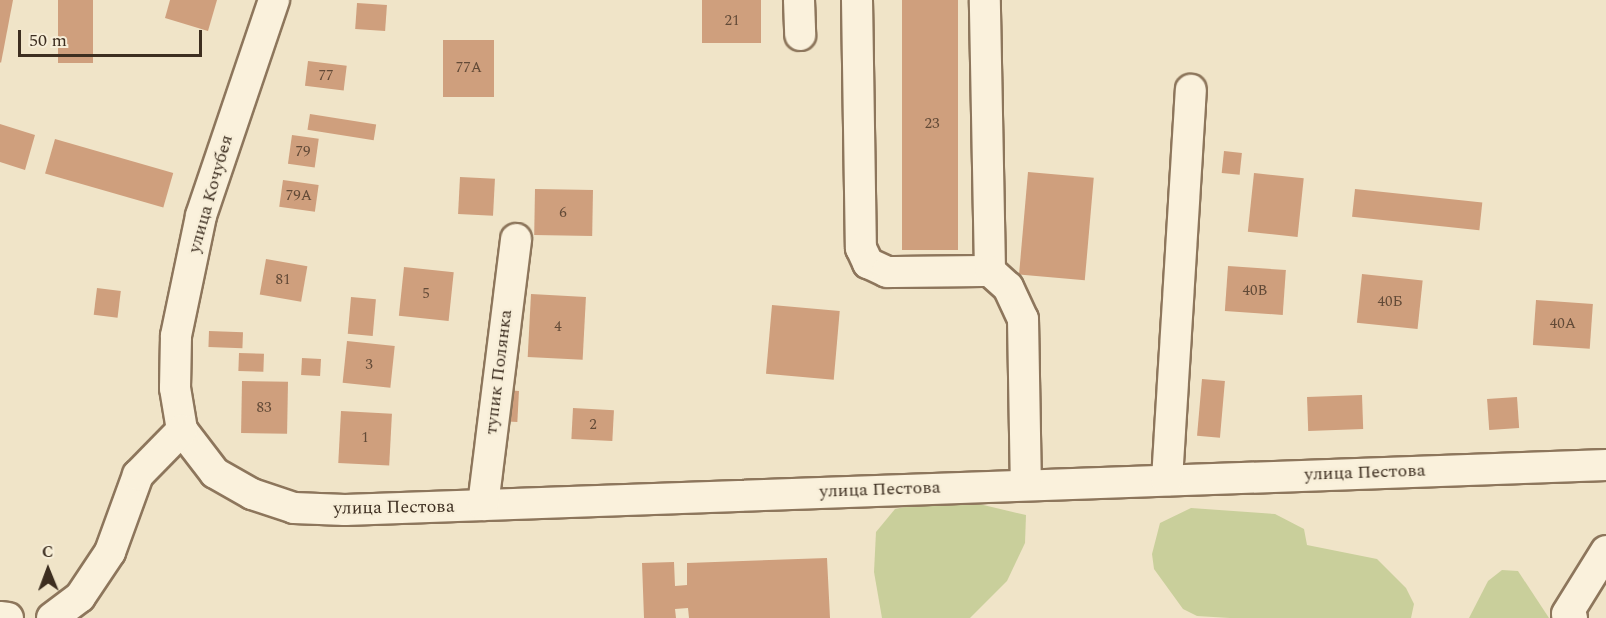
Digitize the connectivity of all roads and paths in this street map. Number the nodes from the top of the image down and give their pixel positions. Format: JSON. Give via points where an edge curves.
{"nodes":[{"id":1,"x":274,"y":0,"type":"edge"},
{"id":2,"x":800,"y":0,"type":"edge"},
{"id":3,"x":857,"y":0,"type":"edge"},
{"id":4,"x":985,"y":0,"type":"edge"},
{"id":5,"x":800,"y":35,"type":"dead end"},
{"id":6,"x":1191,"y":90,"type":"dead end"},
{"id":7,"x":516,"y":239,"type":"dead end"},
{"id":8,"x":990,"y":271,"type":"junction"},
{"id":9,"x":182,"y":430,"type":"junction"},
{"id":10,"x":1606,"y":465,"type":"edge"},
{"id":11,"x":1167,"y":480,"type":"junction"},
{"id":12,"x":1026,"y":483,"type":"junction"},
{"id":13,"x":483,"y":505,"type":"junction"},
{"id":14,"x":1606,"y":551,"type":"edge"},
{"id":15,"x":0,"y":617,"type":"edge"},
{"id":16,"x":8,"y":618,"type":"edge"},
{"id":17,"x":52,"y":618,"type":"edge"},
{"id":18,"x":1572,"y":618,"type":"edge"}],
"edges":[{"from":1,"to":9,"type":"street","name":"улица Кочубея","via":[[201,216],[176,336],[175,388]]},
{"from":2,"to":5,"type":"street"},
{"from":3,"to":8,"type":"street","via":[[863,256],[875,269],[887,272]]},
{"from":4,"to":8,"type":"street"},
{"from":6,"to":11,"type":"street"},
{"from":7,"to":13,"type":"street","name":"тупик Полянка"},
{"from":8,"to":12,"type":"street","via":[[1008,287],[1023,319]]},
{"from":9,"to":13,"type":"street","name":"улица Пестова","via":[[215,473],[252,494],[294,508]]},
{"from":9,"to":17,"type":"street","via":[[138,475],[110,552],[80,597]]},
{"from":10,"to":11,"type":"street","name":"улица Пестова"},
{"from":11,"to":12,"type":"street","name":"улица Пестова"},
{"from":12,"to":13,"type":"street","name":"улица Пестова"},
{"from":14,"to":18,"type":"street","via":[[1567,614]]},
{"from":15,"to":16,"type":"street"}]}
